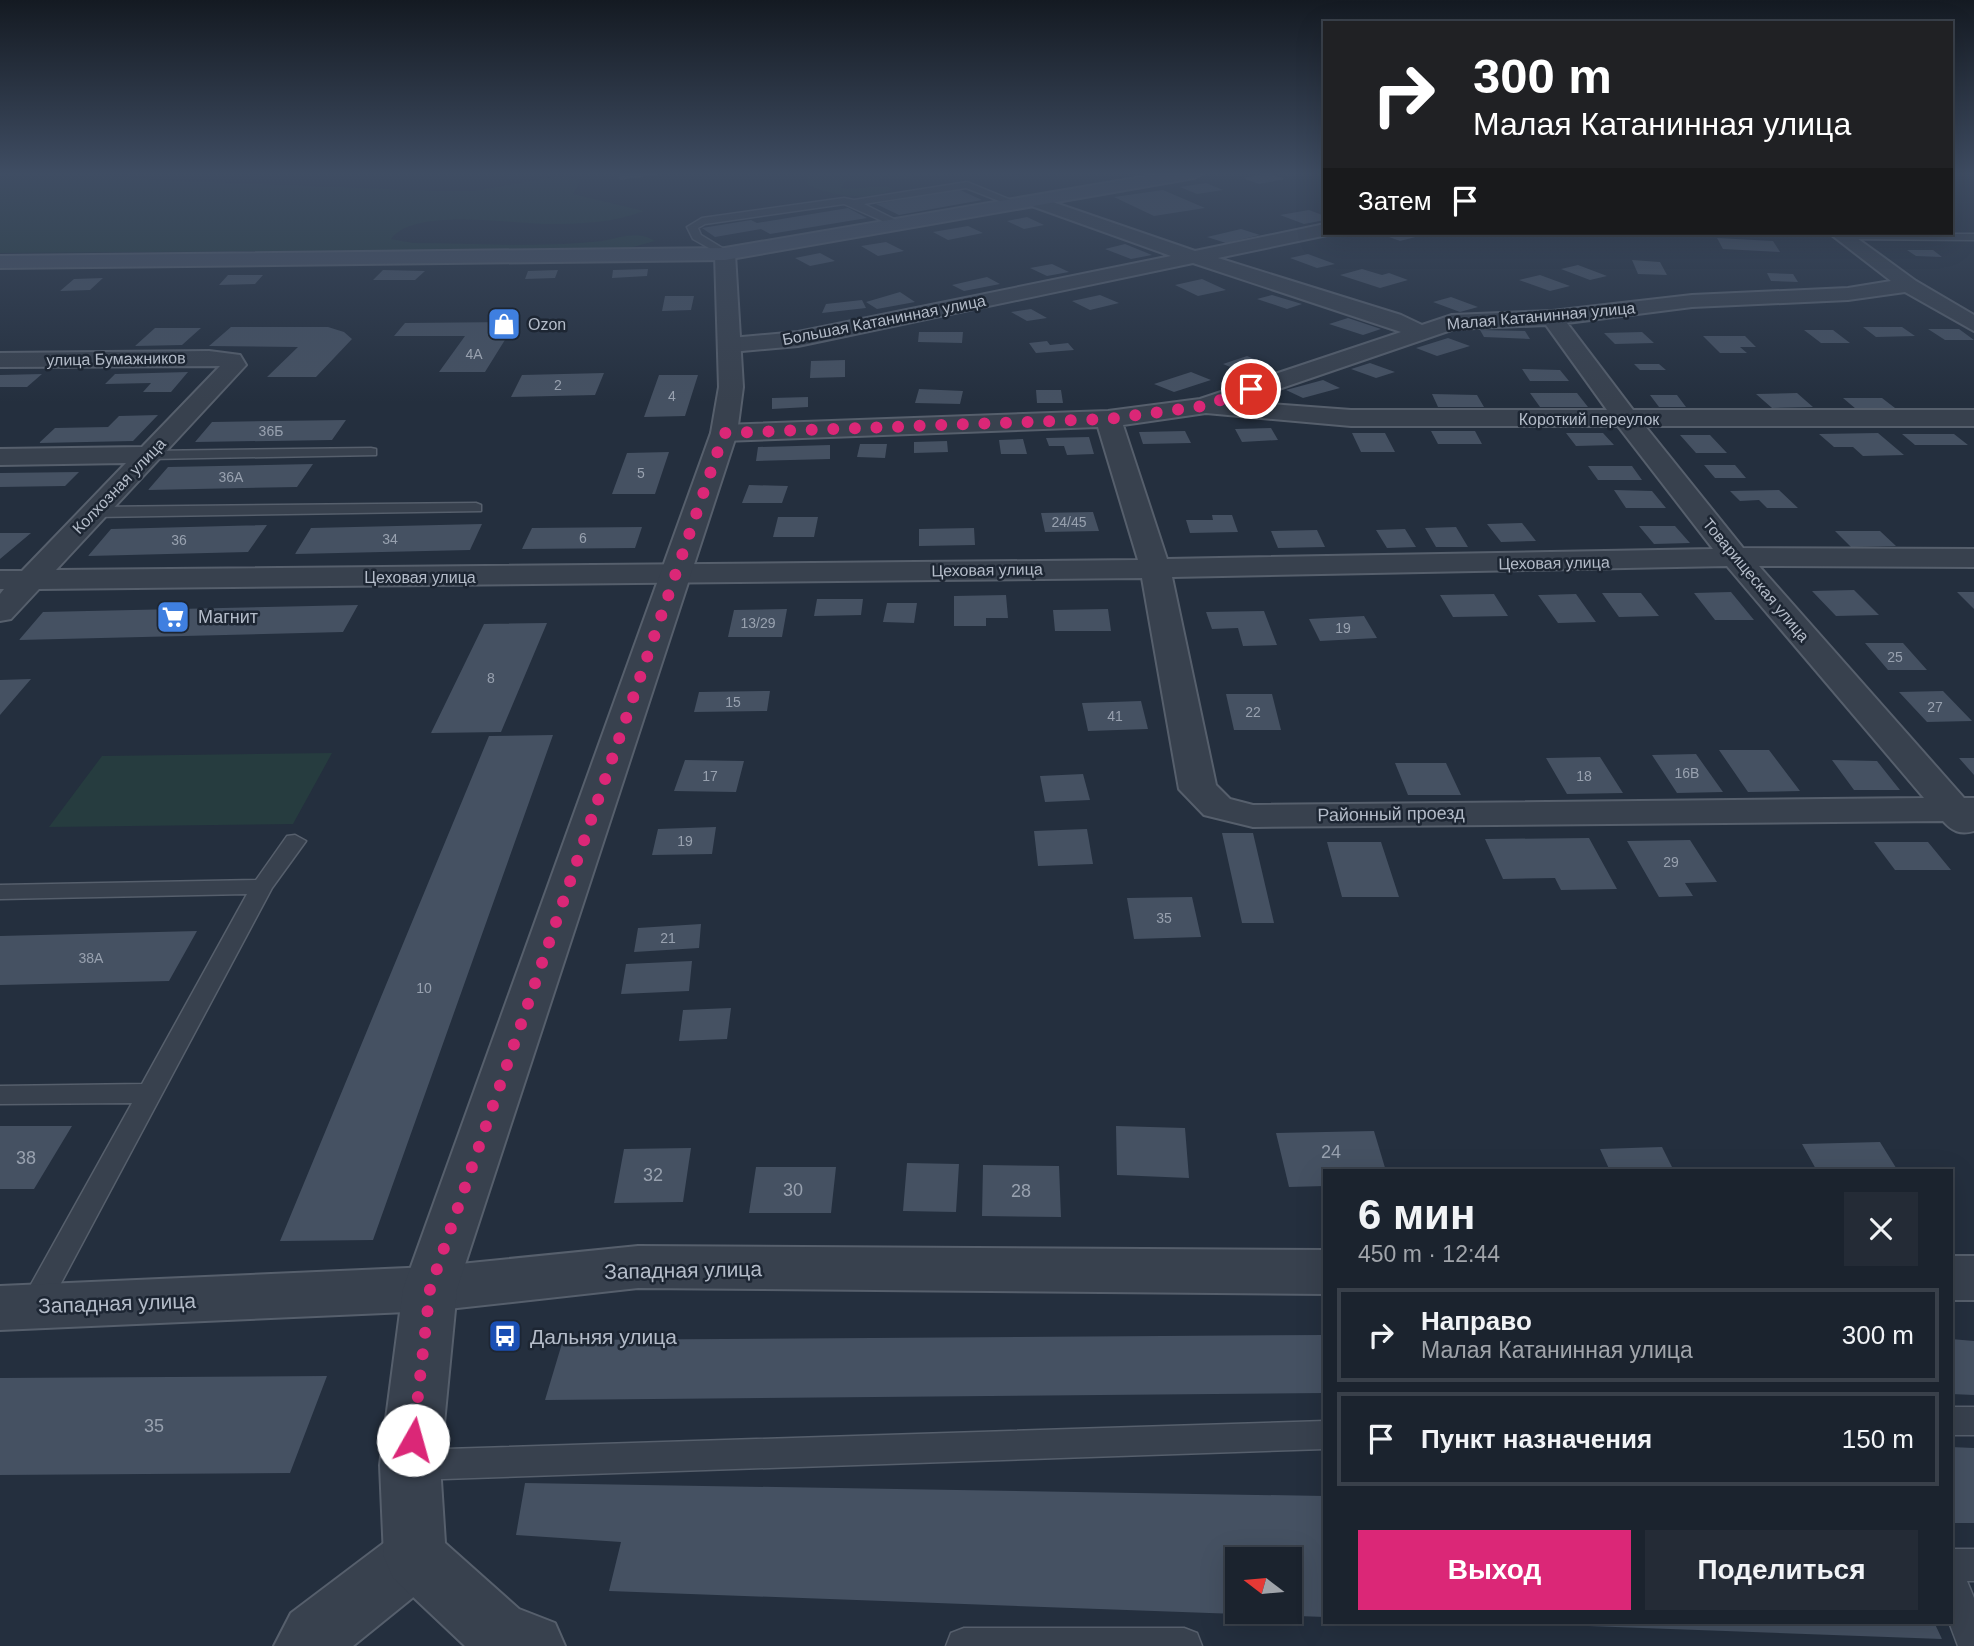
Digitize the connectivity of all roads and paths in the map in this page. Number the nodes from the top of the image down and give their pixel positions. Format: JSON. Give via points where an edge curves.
{"nodes":[{"id":1,"x":718,"y":250,"type":"edge"},
{"id":2,"x":750,"y":250,"type":"edge"},
{"id":3,"x":1171,"y":250,"type":"edge"},
{"id":4,"x":1228,"y":250,"type":"edge"},
{"id":5,"x":1860,"y":250,"type":"edge"},
{"id":6,"x":725,"y":254,"type":"junction"},
{"id":7,"x":1193,"y":257,"type":"junction"},
{"id":8,"x":0,"y":261,"type":"edge"},
{"id":9,"x":1909,"y":285,"type":"junction"},
{"id":10,"x":1552,"y":318,"type":"junction"},
{"id":11,"x":1970,"y":319,"type":"edge"},
{"id":12,"x":1417,"y":331,"type":"junction"},
{"id":13,"x":731,"y":345,"type":"junction"},
{"id":14,"x":0,"y":360,"type":"edge"},
{"id":15,"x":232,"y":360,"type":"joint"},
{"id":16,"x":1204,"y":406,"type":"junction"},
{"id":17,"x":1974,"y":418,"type":"edge"},
{"id":18,"x":1108,"y":419,"type":"junction"},
{"id":19,"x":1626,"y":419,"type":"junction"},
{"id":20,"x":724,"y":433,"type":"junction"},
{"id":21,"x":371,"y":452,"type":"dead end"},
{"id":22,"x":149,"y":456,"type":"junction"},
{"id":23,"x":0,"y":457,"type":"edge"},
{"id":24,"x":476,"y":508,"type":"dead end"},
{"id":25,"x":94,"y":512,"type":"junction"},
{"id":26,"x":1735,"y":557,"type":"junction"},
{"id":27,"x":1974,"y":558,"type":"edge"},
{"id":28,"x":1155,"y":566,"type":"junction"},
{"id":29,"x":676,"y":575,"type":"junction"},
{"id":30,"x":32,"y":579,"type":"junction"},
{"id":31,"x":0,"y":580,"type":"edge"},
{"id":32,"x":0,"y":612,"type":"edge"},
{"id":33,"x":1967,"y":816,"type":"edge"},
{"id":34,"x":295,"y":841,"type":"dead end"},
{"id":35,"x":262,"y":887,"type":"junction"},
{"id":36,"x":0,"y":892,"type":"edge"},
{"id":37,"x":148,"y":1093,"type":"junction"},
{"id":38,"x":0,"y":1095,"type":"edge"},
{"id":39,"x":1323,"y":1272,"type":"edge"},
{"id":40,"x":1953,"y":1278,"type":"edge"},
{"id":41,"x":1974,"y":1278,"type":"edge"},
{"id":42,"x":430,"y":1289,"type":"junction"},
{"id":43,"x":17,"y":1307,"type":"edge"},
{"id":44,"x":1953,"y":1420,"type":"edge"},
{"id":45,"x":1974,"y":1421,"type":"edge"},
{"id":46,"x":1323,"y":1436,"type":"edge"},
{"id":47,"x":410,"y":1465,"type":"junction"},
{"id":48,"x":415,"y":1557,"type":"junction"},
{"id":49,"x":1953,"y":1565,"type":"edge"},
{"id":50,"x":1974,"y":1565,"type":"edge"},
{"id":51,"x":1953,"y":1589,"type":"edge"},
{"id":52,"x":516,"y":1640,"type":"edge"},
{"id":53,"x":1974,"y":1641,"type":"edge"},
{"id":54,"x":307,"y":1646,"type":"edge"},
{"id":55,"x":964,"y":1646,"type":"edge"},
{"id":56,"x":1184,"y":1646,"type":"edge"}],
"edges":[{"from":1,"to":6,"type":"lane"},
{"from":2,"to":6,"type":"main road"},
{"from":3,"to":7,"type":"street"},
{"from":4,"to":7,"type":"street","name":"Большая Катанинная улица"},
{"from":5,"to":9,"type":"street"},
{"from":6,"to":8,"type":"main road"},
{"from":6,"to":13,"type":"street"},
{"from":7,"to":12,"type":"street"},
{"from":7,"to":13,"type":"street","name":"Большая Катанинная улица","via":[[799,339]]},
{"from":9,"to":10,"type":"street","name":"Малая Катанинная улица","via":[[1849,294],[1692,301]]},
{"from":9,"to":11,"type":"street"},
{"from":10,"to":12,"type":"street","name":"Малая Катанинная улица","via":[[1464,320]]},
{"from":10,"to":19,"type":"street","name":"Товарищеская улица"},
{"from":12,"to":16,"type":"street","name":"Малая Катанинная улица"},
{"from":13,"to":20,"type":"street"},
{"from":14,"to":15,"type":"street","name":"улица Бумажников"},
{"from":15,"to":22,"type":"street","name":"Колхозная улица","via":[[234,365]]},
{"from":16,"to":18,"type":"street","name":"Малая Катанинная улица"},
{"from":16,"to":19,"type":"street","name":"Короткий переулок","via":[[1351,418]]},
{"from":17,"to":19,"type":"street","name":"Короткий переулок"},
{"from":18,"to":20,"type":"street","name":"Малая Катанинная улица"},
{"from":18,"to":28,"type":"street","name":"Районный проезд"},
{"from":19,"to":26,"type":"street","name":"Товарищеская улица"},
{"from":20,"to":29,"type":"street"},
{"from":21,"to":22,"type":"lane"},
{"from":22,"to":23,"type":"street"},
{"from":22,"to":25,"type":"street","name":"Колхозная улица"},
{"from":24,"to":25,"type":"lane"},
{"from":25,"to":30,"type":"street","name":"Колхозная улица"},
{"from":26,"to":27,"type":"street","name":"Цеховая улица"},
{"from":26,"to":28,"type":"street","name":"Цеховая улица"},
{"from":26,"to":33,"type":"street","name":"Товарищеская улица"},
{"from":28,"to":29,"type":"street","name":"Цеховая улица"},
{"from":28,"to":33,"type":"street","name":"Районный проезд","via":[[1198,789],[1217,807],[1253,816]]},
{"from":29,"to":30,"type":"street","name":"Цеховая улица"},
{"from":29,"to":42,"type":"street"},
{"from":30,"to":31,"type":"street","name":"Цеховая улица"},
{"from":30,"to":32,"type":"street","name":"Колхозная улица"},
{"from":34,"to":35,"type":"lane"},
{"from":35,"to":36,"type":"lane"},
{"from":35,"to":37,"type":"lane"},
{"from":37,"to":38,"type":"lane"},
{"from":37,"to":43,"type":"lane"},
{"from":39,"to":42,"type":"street","name":"Западная улица","via":[[638,1267]]},
{"from":40,"to":41,"type":"street"},
{"from":42,"to":43,"type":"street","name":"Западная улица"},
{"from":42,"to":47,"type":"street"},
{"from":44,"to":45,"type":"lane"},
{"from":46,"to":47,"type":"lane"},
{"from":47,"to":48,"type":"street"},
{"from":48,"to":52,"type":"street"},
{"from":48,"to":54,"type":"street"},
{"from":49,"to":50,"type":"lane"},
{"from":51,"to":53,"type":"lane"},
{"from":55,"to":56,"type":"lane"}]}
